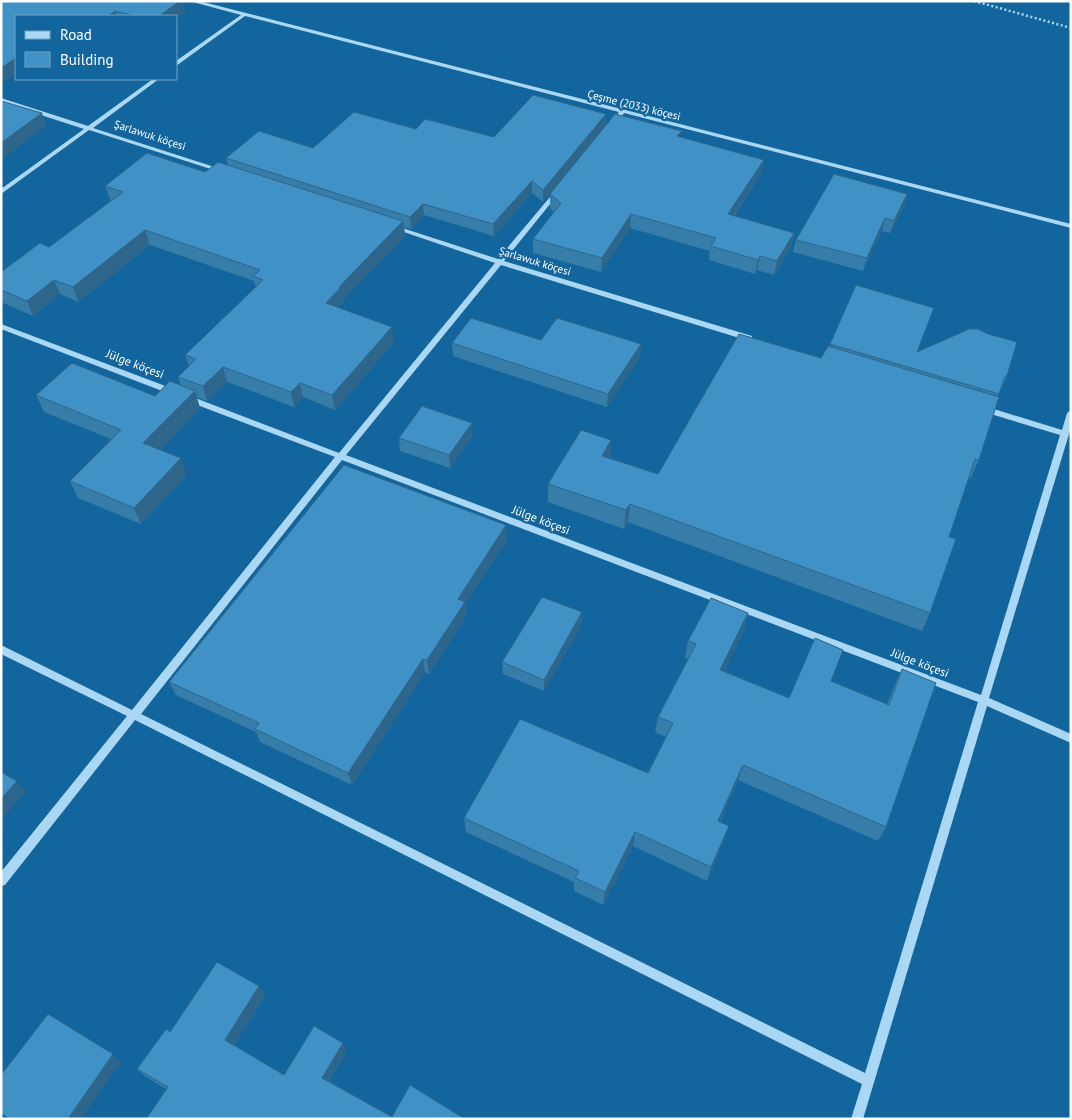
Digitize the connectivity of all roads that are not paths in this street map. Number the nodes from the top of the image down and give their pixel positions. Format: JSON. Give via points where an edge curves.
{"nodes":[{"id":1,"x":192,"y":1,"type":"edge"},
{"id":2,"x":243,"y":16,"type":"junction"},
{"id":3,"x":178,"y":63,"type":"edge"},
{"id":4,"x":155,"y":80,"type":"edge"},
{"id":5,"x":1,"y":100,"type":"edge"},
{"id":6,"x":622,"y":112,"type":"junction"},
{"id":7,"x":90,"y":128,"type":"junction"},
{"id":8,"x":604,"y":135,"type":"edge"},
{"id":9,"x":230,"y":173,"type":"edge"},
{"id":10,"x":561,"y":187,"type":"edge"},
{"id":11,"x":1,"y":192,"type":"edge"},
{"id":12,"x":388,"y":225,"type":"edge"},
{"id":13,"x":1071,"y":226,"type":"edge"},
{"id":14,"x":500,"y":262,"type":"junction"},
{"id":15,"x":1,"y":326,"type":"edge"},
{"id":16,"x":754,"y":339,"type":"edge"},
{"id":17,"x":980,"y":408,"type":"edge"},
{"id":18,"x":1071,"y":414,"type":"edge"},
{"id":19,"x":1065,"y":434,"type":"junction"},
{"id":20,"x":340,"y":457,"type":"junction"},
{"id":21,"x":1,"y":649,"type":"edge"},
{"id":22,"x":983,"y":700,"type":"junction"},
{"id":23,"x":133,"y":715,"type":"junction"},
{"id":24,"x":1071,"y":739,"type":"edge"},
{"id":25,"x":1,"y":881,"type":"edge"},
{"id":26,"x":869,"y":1080,"type":"junction"},
{"id":27,"x":857,"y":1119,"type":"edge"}],
"edges":[{"from":1,"to":2,"type":"street","name":"Çeşme (2033) köçesi"},
{"from":2,"to":3,"type":"street"},
{"from":2,"to":6,"type":"street","name":"Çeşme (2033) köçesi"},
{"from":4,"to":7,"type":"street"},
{"from":5,"to":7,"type":"street","name":"Şarlawuk köçesi"},
{"from":6,"to":8,"type":"street"},
{"from":6,"to":13,"type":"street","name":"Çeşme (2033) köçesi"},
{"from":7,"to":9,"type":"street","name":"Şarlawuk köçesi"},
{"from":7,"to":11,"type":"street"},
{"from":10,"to":14,"type":"street"},
{"from":12,"to":14,"type":"street","name":"Şarlawuk köçesi"},
{"from":14,"to":16,"type":"street","name":"Şarlawuk köçesi"},
{"from":14,"to":20,"type":"street"},
{"from":15,"to":20,"type":"street","name":"Jülge köçesi"},
{"from":17,"to":19,"type":"street"},
{"from":18,"to":19,"type":"street"},
{"from":19,"to":22,"type":"street"},
{"from":20,"to":22,"type":"street","name":"Jülge köçesi"},
{"from":20,"to":23,"type":"street"},
{"from":21,"to":23,"type":"street"},
{"from":22,"to":24,"type":"street","name":"Jülge köçesi"},
{"from":22,"to":26,"type":"street"},
{"from":23,"to":25,"type":"street"},
{"from":23,"to":26,"type":"street"},
{"from":26,"to":27,"type":"street"}]}
